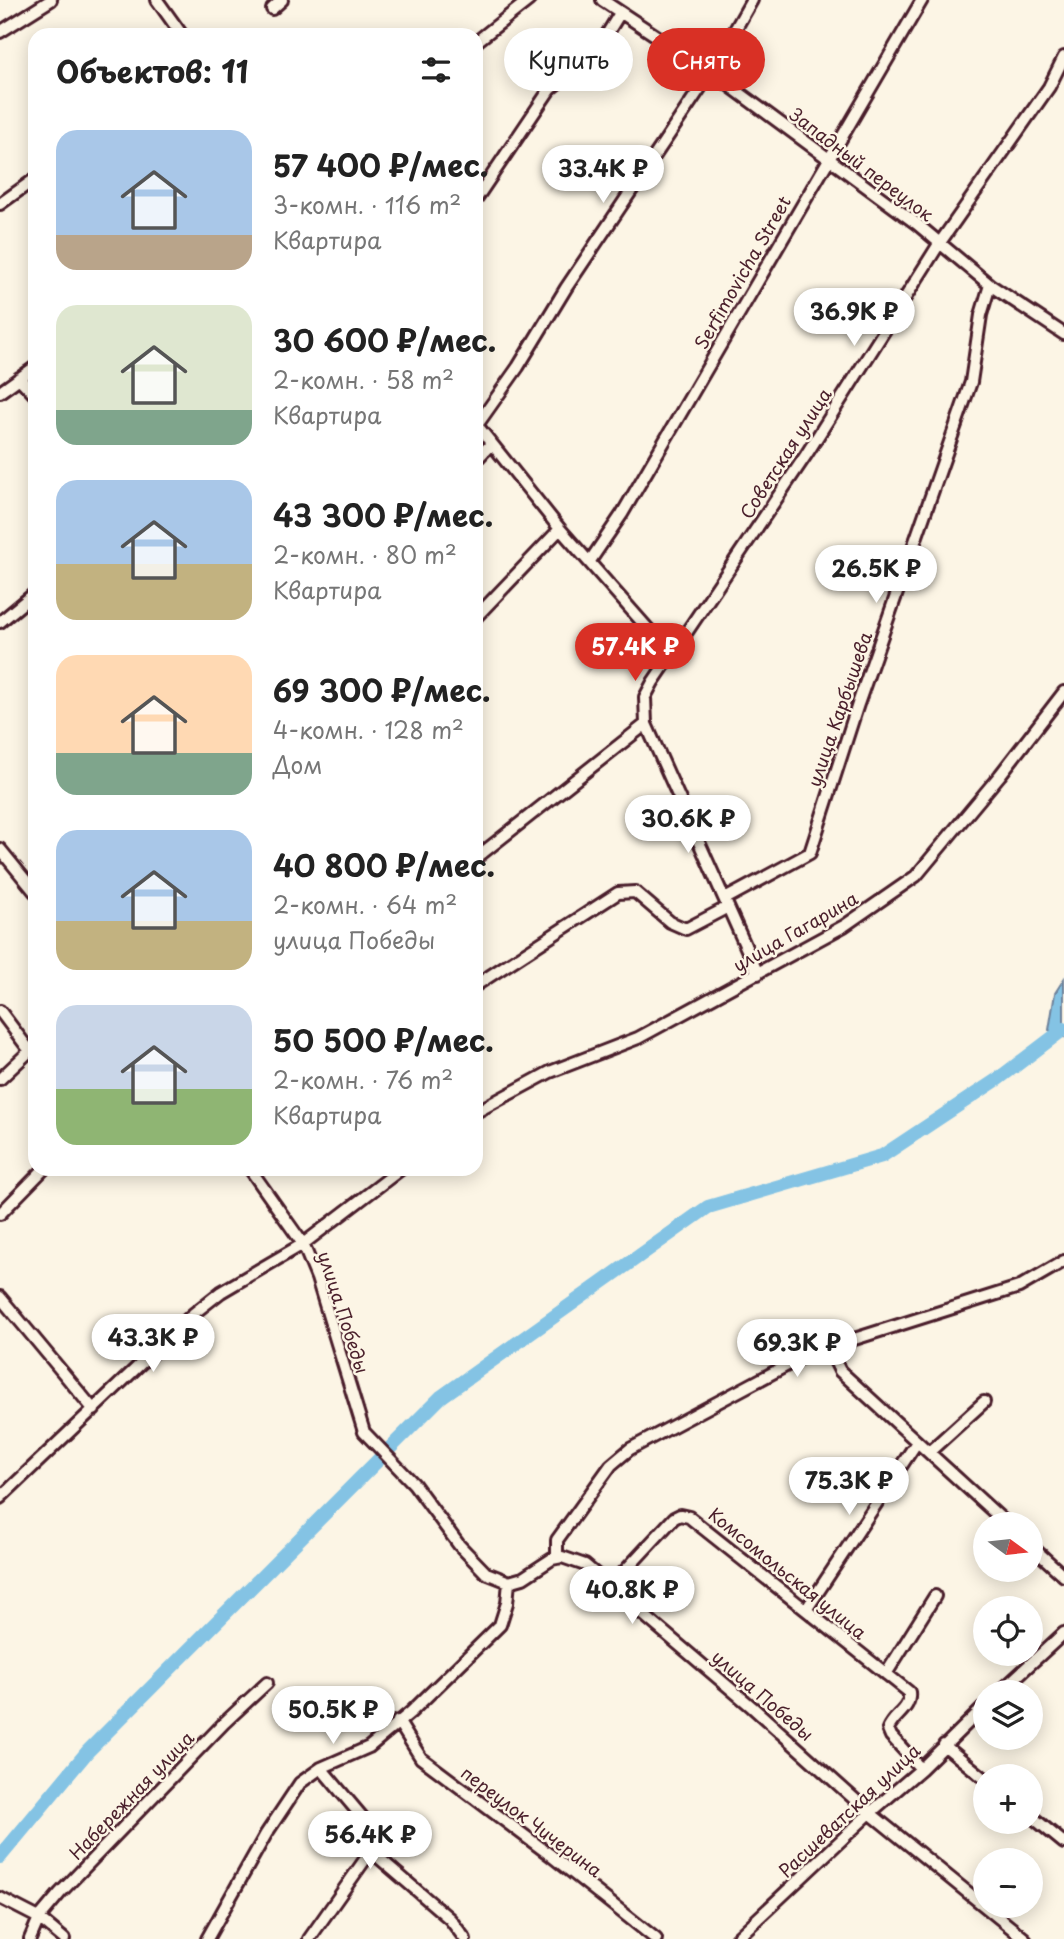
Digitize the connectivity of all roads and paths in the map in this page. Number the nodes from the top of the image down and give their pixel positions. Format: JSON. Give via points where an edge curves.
{"nodes":[{"id":1,"x":51,"y":0,"type":"edge"},
{"id":2,"x":157,"y":0,"type":"edge"},
{"id":3,"x":282,"y":0,"type":"edge"},
{"id":4,"x":529,"y":0,"type":"edge"},
{"id":5,"x":602,"y":0,"type":"edge"},
{"id":6,"x":752,"y":0,"type":"edge"},
{"id":7,"x":922,"y":0,"type":"edge"},
{"id":8,"x":272,"y":9,"type":"dead end"},
{"id":9,"x":620,"y":13,"type":"junction"},
{"id":10,"x":177,"y":28,"type":"edge"},
{"id":11,"x":736,"y":28,"type":"edge"},
{"id":12,"x":647,"y":31,"type":"edge"},
{"id":13,"x":0,"y":32,"type":"edge"},
{"id":14,"x":483,"y":36,"type":"edge"},
{"id":15,"x":1064,"y":57,"type":"edge"},
{"id":16,"x":698,"y":91,"type":"edge"},
{"id":17,"x":736,"y":91,"type":"edge"},
{"id":18,"x":828,"y":160,"type":"junction"},
{"id":19,"x":28,"y":184,"type":"edge"},
{"id":20,"x":483,"y":190,"type":"edge"},
{"id":21,"x":0,"y":204,"type":"edge"},
{"id":22,"x":939,"y":244,"type":"junction"},
{"id":23,"x":990,"y":285,"type":"junction"},
{"id":24,"x":1064,"y":334,"type":"edge"},
{"id":25,"x":28,"y":372,"type":"edge"},
{"id":26,"x":19,"y":378,"type":"junction"},
{"id":27,"x":28,"y":388,"type":"edge"},
{"id":28,"x":0,"y":392,"type":"edge"},
{"id":29,"x":483,"y":415,"type":"edge"},
{"id":30,"x":483,"y":434,"type":"edge"},
{"id":31,"x":491,"y":444,"type":"junction"},
{"id":32,"x":483,"y":453,"type":"edge"},
{"id":33,"x":560,"y":529,"type":"junction"},
{"id":34,"x":590,"y":561,"type":"junction"},
{"id":35,"x":28,"y":599,"type":"edge"},
{"id":36,"x":483,"y":610,"type":"edge"},
{"id":37,"x":0,"y":622,"type":"edge"},
{"id":38,"x":672,"y":656,"type":"junction"},
{"id":39,"x":1064,"y":692,"type":"edge"},
{"id":40,"x":646,"y":724,"type":"junction"},
{"id":41,"x":0,"y":849,"type":"edge"},
{"id":42,"x":483,"y":852,"type":"edge"},
{"id":43,"x":28,"y":883,"type":"edge"},
{"id":44,"x":727,"y":903,"type":"junction"},
{"id":45,"x":758,"y":974,"type":"junction"},
{"id":46,"x":483,"y":980,"type":"edge"},
{"id":47,"x":0,"y":1010,"type":"edge"},
{"id":48,"x":28,"y":1043,"type":"edge"},
{"id":49,"x":28,"y":1054,"type":"edge"},
{"id":50,"x":0,"y":1079,"type":"edge"},
{"id":51,"x":483,"y":1108,"type":"edge"},
{"id":52,"x":37,"y":1176,"type":"edge"},
{"id":53,"x":255,"y":1176,"type":"edge"},
{"id":54,"x":392,"y":1176,"type":"edge"},
{"id":55,"x":0,"y":1213,"type":"edge"},
{"id":56,"x":303,"y":1244,"type":"junction"},
{"id":57,"x":1064,"y":1261,"type":"edge"},
{"id":58,"x":0,"y":1297,"type":"edge"},
{"id":59,"x":8,"y":1308,"type":"junction"},
{"id":60,"x":0,"y":1317,"type":"edge"},
{"id":61,"x":828,"y":1347,"type":"junction"},
{"id":62,"x":984,"y":1402,"type":"dead end"},
{"id":63,"x":94,"y":1410,"type":"junction"},
{"id":64,"x":918,"y":1442,"type":"junction"},
{"id":65,"x":929,"y":1452,"type":"junction"},
{"id":66,"x":0,"y":1498,"type":"edge"},
{"id":67,"x":994,"y":1512,"type":"edge"},
{"id":68,"x":1043,"y":1557,"type":"edge"},
{"id":69,"x":557,"y":1558,"type":"junction"},
{"id":70,"x":1064,"y":1576,"type":"edge"},
{"id":71,"x":509,"y":1582,"type":"junction"},
{"id":72,"x":610,"y":1587,"type":"junction"},
{"id":73,"x":935,"y":1596,"type":"dead end"},
{"id":74,"x":806,"y":1610,"type":"junction"},
{"id":75,"x":1064,"y":1633,"type":"edge"},
{"id":76,"x":886,"y":1674,"type":"junction"},
{"id":77,"x":1013,"y":1680,"type":"edge"},
{"id":78,"x":267,"y":1683,"type":"dead end"},
{"id":79,"x":973,"y":1717,"type":"edge"},
{"id":80,"x":398,"y":1721,"type":"junction"},
{"id":81,"x":944,"y":1745,"type":"junction"},
{"id":82,"x":321,"y":1768,"type":"junction"},
{"id":83,"x":921,"y":1769,"type":"junction"},
{"id":84,"x":973,"y":1769,"type":"edge"},
{"id":85,"x":870,"y":1813,"type":"junction"},
{"id":86,"x":1043,"y":1826,"type":"edge"},
{"id":87,"x":1064,"y":1843,"type":"edge"},
{"id":88,"x":371,"y":1852,"type":"junction"},
{"id":89,"x":0,"y":1898,"type":"edge"},
{"id":90,"x":39,"y":1918,"type":"junction"},
{"id":91,"x":30,"y":1939,"type":"edge"},
{"id":92,"x":64,"y":1939,"type":"edge"},
{"id":93,"x":207,"y":1939,"type":"edge"},
{"id":94,"x":309,"y":1939,"type":"edge"},
{"id":95,"x":465,"y":1939,"type":"edge"},
{"id":96,"x":656,"y":1939,"type":"edge"},
{"id":97,"x":736,"y":1939,"type":"edge"},
{"id":98,"x":1026,"y":1939,"type":"edge"}],
"edges":[{"from":1,"to":13,"type":"street"},
{"from":2,"to":10,"type":"street"},
{"from":3,"to":8,"type":"street"},
{"from":4,"to":14,"type":"street"},
{"from":5,"to":9,"type":"street","name":"Западный переулок"},
{"from":6,"to":11,"type":"street"},
{"from":7,"to":18,"type":"street","name":"Serfimovicha Street"},
{"from":9,"to":12,"type":"street","name":"Западный переулок"},
{"from":9,"to":20,"type":"street","via":[[596,52],[550,89]]},
{"from":15,"to":22,"type":"street","name":"Советская улица","via":[[1049,87]]},
{"from":16,"to":29,"type":"street"},
{"from":17,"to":18,"type":"street","name":"Западный переулок"},
{"from":18,"to":22,"type":"street","name":"Западный переулок"},
{"from":18,"to":34,"type":"street","name":"Serfimovicha Street","via":[[622,514]]},
{"from":19,"to":21,"type":"street"},
{"from":22,"to":23,"type":"street","name":"Западный переулок"},
{"from":22,"to":38,"type":"street","name":"Советская улица"},
{"from":23,"to":24,"type":"street","name":"Западный переулок"},
{"from":23,"to":44,"type":"street","name":"улица Карбышева","via":[[971,382],[810,853]]},
{"from":25,"to":26,"type":"street"},
{"from":26,"to":27,"type":"street"},
{"from":26,"to":28,"type":"street"},
{"from":30,"to":31,"type":"street"},
{"from":31,"to":32,"type":"street"},
{"from":31,"to":33,"type":"street"},
{"from":33,"to":34,"type":"street"},
{"from":33,"to":36,"type":"street"},
{"from":34,"to":38,"type":"street"},
{"from":35,"to":37,"type":"street"},
{"from":38,"to":40,"type":"street","name":"Советская улица","via":[[645,697]]},
{"from":39,"to":45,"type":"street","name":"улица Гагарина","via":[[916,876],[844,926]]},
{"from":40,"to":42,"type":"street"},
{"from":40,"to":44,"type":"street"},
{"from":41,"to":43,"type":"street"},
{"from":44,"to":45,"type":"street"},
{"from":44,"to":46,"type":"street","name":"улица Карбышева","via":[[687,929],[670,922],[635,891],[618,893]]},
{"from":45,"to":51,"type":"street","name":"улица Гагарина","via":[[638,1038],[550,1072]]},
{"from":47,"to":48,"type":"street"},
{"from":49,"to":50,"type":"street"},
{"from":52,"to":55,"type":"street"},
{"from":53,"to":56,"type":"street","name":"улица Победы"},
{"from":54,"to":56,"type":"street"},
{"from":56,"to":63,"type":"street","via":[[202,1307]]},
{"from":56,"to":71,"type":"street","name":"улица Победы","via":[[364,1432],[414,1483],[459,1545],[486,1573]]},
{"from":57,"to":61,"type":"street","via":[[1019,1287]]},
{"from":58,"to":59,"type":"street"},
{"from":59,"to":60,"type":"street"},
{"from":59,"to":63,"type":"street"},
{"from":61,"to":64,"type":"street","via":[[840,1371]]},
{"from":61,"to":69,"type":"street","via":[[630,1449],[611,1465],[557,1540]]},
{"from":62,"to":65,"type":"street"},
{"from":63,"to":66,"type":"street"},
{"from":64,"to":65,"type":"street"},
{"from":64,"to":74,"type":"street"},
{"from":65,"to":67,"type":"street"},
{"from":68,"to":70,"type":"street"},
{"from":69,"to":71,"type":"street"},
{"from":69,"to":72,"type":"street","name":"улица Победы","via":[[585,1565]]},
{"from":71,"to":80,"type":"street","via":[[500,1625]]},
{"from":72,"to":74,"type":"street","name":"Комсомольская улица","via":[[680,1515],[689,1517]]},
{"from":72,"to":85,"type":"street","name":"улица Победы"},
{"from":73,"to":76,"type":"street"},
{"from":74,"to":76,"type":"street","name":"Комсомольская улица"},
{"from":75,"to":77,"type":"street"},
{"from":76,"to":83,"type":"street","name":"Комсомольская улица","via":[[909,1692],[910,1700],[888,1728]]},
{"from":78,"to":90,"type":"street","name":"Набережная улица"},
{"from":79,"to":81,"type":"street","name":"Расшеватская улица"},
{"from":80,"to":82,"type":"street","via":[[369,1747]]},
{"from":80,"to":96,"type":"street","name":"переулок Чичерина","via":[[421,1758]]},
{"from":81,"to":83,"type":"street","name":"Расшеватская улица"},
{"from":81,"to":84,"type":"street"},
{"from":82,"to":88,"type":"street","via":[[363,1818]]},
{"from":82,"to":93,"type":"street","via":[[300,1783],[283,1807]]},
{"from":83,"to":85,"type":"street","name":"Расшеватская улица"},
{"from":85,"to":97,"type":"street","name":"Расшеватская улица"},
{"from":85,"to":98,"type":"street","name":"улица Победы"},
{"from":86,"to":87,"type":"street"},
{"from":88,"to":94,"type":"street"},
{"from":88,"to":95,"type":"street","via":[[450,1919]]},
{"from":89,"to":90,"type":"street"},
{"from":90,"to":91,"type":"street","name":"Набережная улица"},
{"from":90,"to":92,"type":"street"}]}
